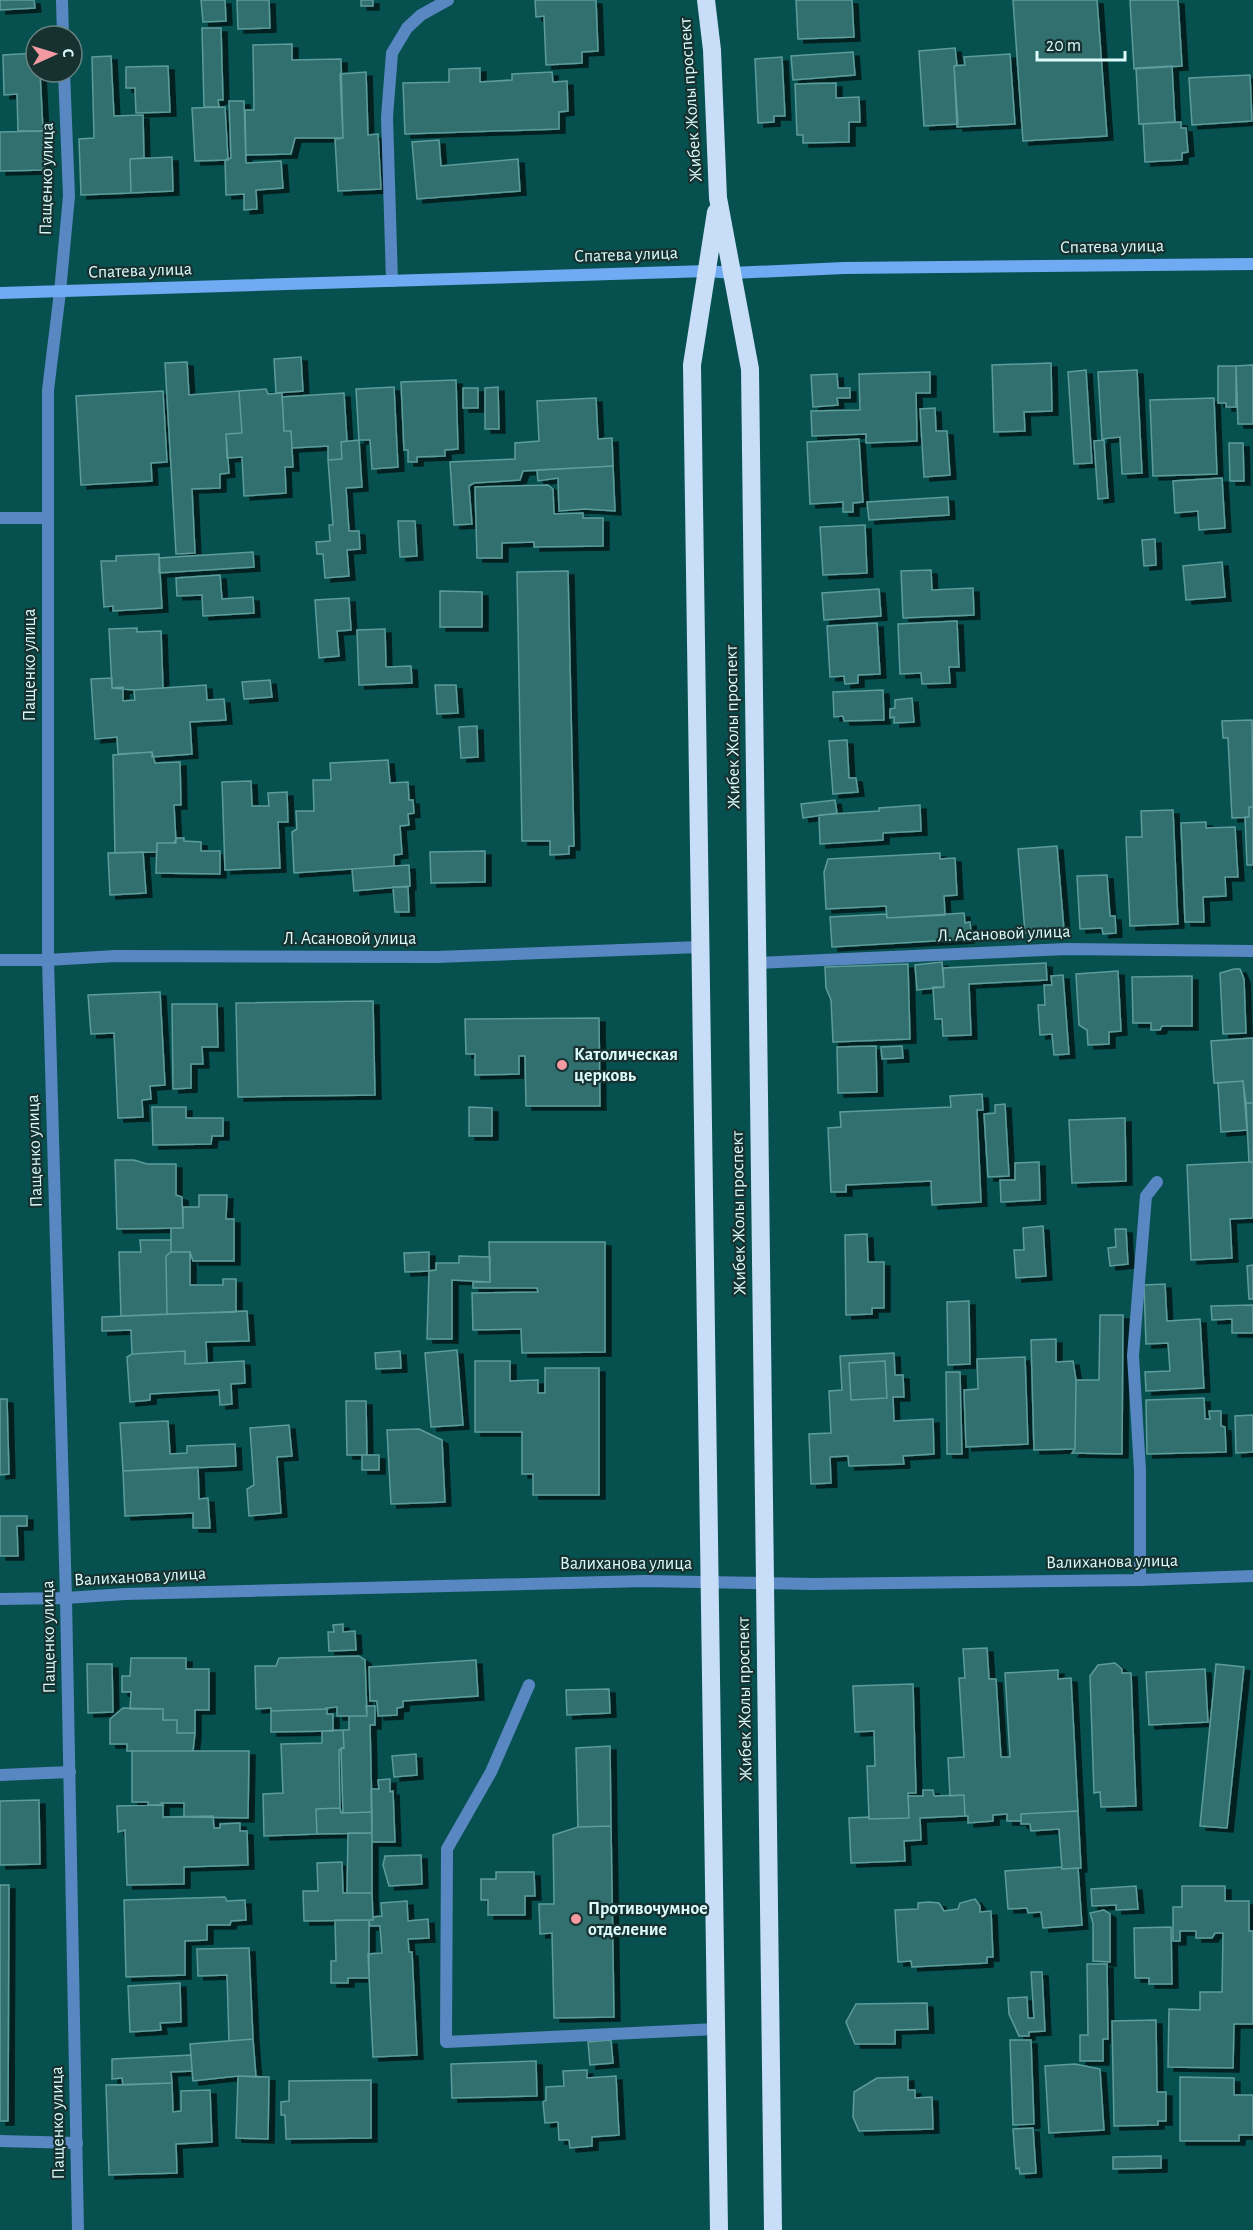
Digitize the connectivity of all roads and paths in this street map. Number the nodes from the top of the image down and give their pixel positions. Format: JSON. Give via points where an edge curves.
{"nodes":[{"id":1,"x":62,"y":0,"type":"edge"},
{"id":2,"x":448,"y":0,"type":"edge"},
{"id":3,"x":706,"y":0,"type":"edge"},
{"id":4,"x":63,"y":24,"type":"edge"},
{"id":5,"x":64,"y":84,"type":"edge"},
{"id":6,"x":718,"y":198,"type":"junction"},
{"id":7,"x":1253,"y":264,"type":"edge"},
{"id":8,"x":707,"y":271,"type":"junction"},
{"id":9,"x":732,"y":273,"type":"junction"},
{"id":10,"x":392,"y":281,"type":"junction"},
{"id":11,"x":60,"y":292,"type":"junction"},
{"id":12,"x":0,"y":293,"type":"edge"},
{"id":13,"x":0,"y":518,"type":"edge"},
{"id":14,"x":48,"y":518,"type":"junction"},
{"id":15,"x":700,"y":948,"type":"junction"},
{"id":16,"x":1253,"y":951,"type":"edge"},
{"id":17,"x":0,"y":960,"type":"edge"},
{"id":18,"x":48,"y":960,"type":"junction"},
{"id":19,"x":757,"y":963,"type":"junction"},
{"id":20,"x":1157,"y":1182,"type":"dead end"},
{"id":21,"x":1253,"y":1576,"type":"edge"},
{"id":22,"x":1140,"y":1580,"type":"junction"},
{"id":23,"x":709,"y":1582,"type":"junction"},
{"id":24,"x":765,"y":1583,"type":"junction"},
{"id":25,"x":66,"y":1598,"type":"junction"},
{"id":26,"x":0,"y":1599,"type":"edge"},
{"id":27,"x":529,"y":1685,"type":"dead end"},
{"id":28,"x":70,"y":1772,"type":"junction"},
{"id":29,"x":0,"y":1775,"type":"edge"},
{"id":30,"x":716,"y":2029,"type":"junction"},
{"id":31,"x":0,"y":2141,"type":"edge"},
{"id":32,"x":77,"y":2143,"type":"junction"},
{"id":33,"x":78,"y":2230,"type":"edge"},
{"id":34,"x":719,"y":2230,"type":"edge"},
{"id":35,"x":773,"y":2230,"type":"edge"}],
"edges":[{"from":1,"to":4,"type":"street"},
{"from":2,"to":10,"type":"street","via":[[407,28],[392,53],[387,117]]},
{"from":3,"to":6,"type":"highway","name":"Жибек Жолы проспект"},
{"from":5,"to":11,"type":"street","name":"Пащенко улица","via":[[69,196]]},
{"from":6,"to":8,"type":"highway","name":"Жибек Жолы проспект"},
{"from":6,"to":9,"type":"highway","name":"Жибек Жолы проспект"},
{"from":7,"to":9,"type":"street","name":"Спатева улица","via":[[844,268]]},
{"from":8,"to":9,"type":"street","name":"Спатева улица"},
{"from":8,"to":10,"type":"street","name":"Спатева улица"},
{"from":8,"to":15,"type":"highway","name":"Жибек Жолы проспект","via":[[692,365]]},
{"from":9,"to":19,"type":"highway","name":"Жибек Жолы проспект","via":[[750,369]]},
{"from":10,"to":11,"type":"street","name":"Спатева улица"},
{"from":11,"to":12,"type":"street","name":"Спатева улица"},
{"from":11,"to":14,"type":"street","name":"Пащенко улица","via":[[48,390]]},
{"from":13,"to":14,"type":"street"},
{"from":14,"to":18,"type":"street","name":"Пащенко улица"},
{"from":15,"to":18,"type":"street","name":"Л. Асановой улица","via":[[436,957],[115,956]]},
{"from":15,"to":23,"type":"highway","name":"Жибек Жолы проспект"},
{"from":16,"to":19,"type":"street","name":"Л. Асановой улица","via":[[1066,949]]},
{"from":17,"to":18,"type":"street","name":"Л. Асановой улица"},
{"from":18,"to":25,"type":"street","name":"Пащенко улица"},
{"from":19,"to":24,"type":"highway","name":"Жибек Жолы проспект"},
{"from":20,"to":22,"type":"street","via":[[1146,1196],[1133,1356],[1140,1470]]},
{"from":21,"to":22,"type":"street","name":"Валиханова улица"},
{"from":22,"to":24,"type":"street","name":"Валиханова улица"},
{"from":23,"to":24,"type":"street","name":"Валиханова улица"},
{"from":23,"to":25,"type":"street","name":"Валиханова улица"},
{"from":23,"to":30,"type":"highway","name":"Жибек Жолы проспект"},
{"from":24,"to":35,"type":"highway","name":"Жибек Жолы проспект"},
{"from":25,"to":26,"type":"street","name":"Валиханова улица"},
{"from":25,"to":28,"type":"street","name":"Пащенко улица"},
{"from":27,"to":30,"type":"street","via":[[491,1772],[447,1849],[446,2042]]},
{"from":28,"to":29,"type":"street"},
{"from":28,"to":32,"type":"street","name":"Пащенко улица"},
{"from":30,"to":34,"type":"highway","name":"Жибек Жолы проспект"},
{"from":31,"to":32,"type":"street"},
{"from":32,"to":33,"type":"street","name":"Пащенко улица"}]}
